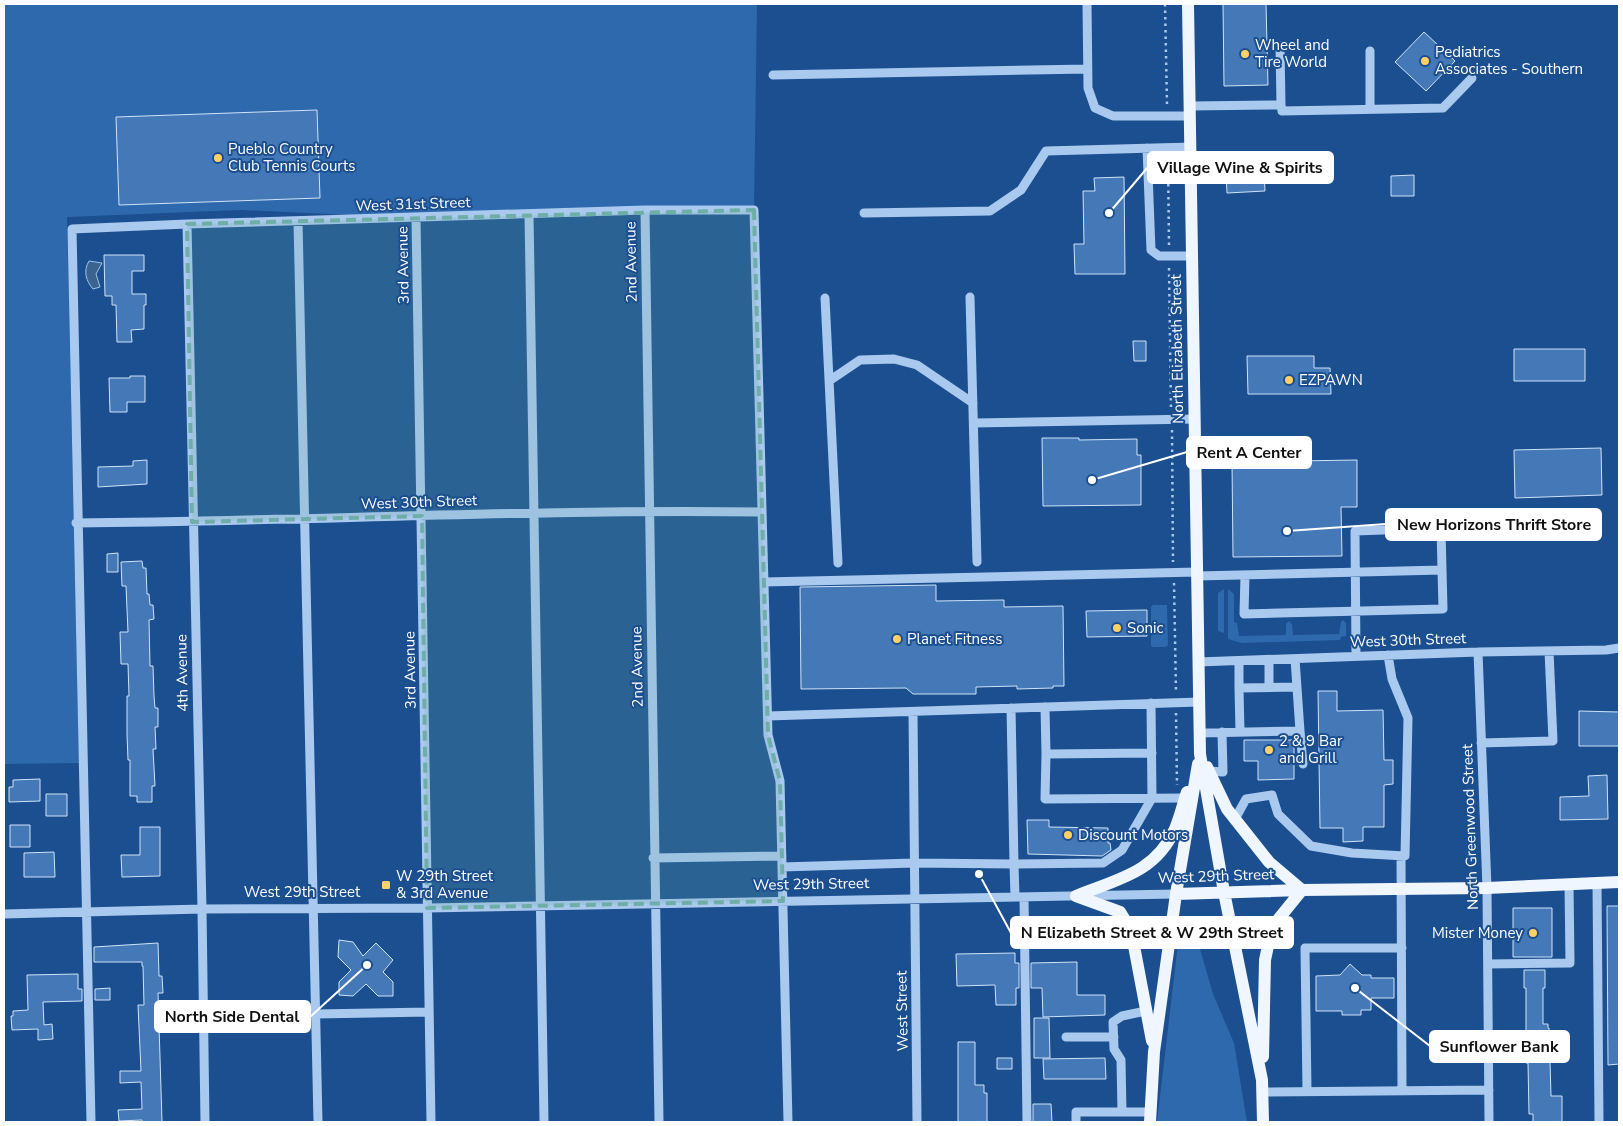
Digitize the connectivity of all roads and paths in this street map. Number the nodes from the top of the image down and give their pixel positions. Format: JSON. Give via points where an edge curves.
{"nodes":[{"id":1,"x":1087,"y":4,"type":"edge"},
{"id":2,"x":1188,"y":4,"type":"edge"},
{"id":3,"x":1280,"y":46,"type":"dead end"},
{"id":4,"x":1370,"y":51,"type":"dead end"},
{"id":5,"x":1087,"y":69,"type":"junction"},
{"id":6,"x":773,"y":75,"type":"dead end"},
{"id":7,"x":1472,"y":78,"type":"dead end"},
{"id":8,"x":1282,"y":105,"type":"junction"},
{"id":9,"x":1370,"y":109,"type":"junction"},
{"id":10,"x":1190,"y":111,"type":"junction"},
{"id":11,"x":1191,"y":147,"type":"junction"},
{"id":12,"x":1147,"y":148,"type":"junction"},
{"id":13,"x":645,"y":210,"type":"junction"},
{"id":14,"x":529,"y":214,"type":"junction"},
{"id":15,"x":864,"y":214,"type":"dead end"},
{"id":16,"x":416,"y":218,"type":"junction"},
{"id":17,"x":298,"y":221,"type":"junction"},
{"id":18,"x":187,"y":224,"type":"junction"},
{"id":19,"x":1192,"y":256,"type":"junction"},
{"id":20,"x":970,"y":297,"type":"dead end"},
{"id":21,"x":825,"y":298,"type":"dead end"},
{"id":22,"x":829,"y":381,"type":"junction"},
{"id":23,"x":973,"y":403,"type":"junction"},
{"id":24,"x":1195,"y":419,"type":"junction"},
{"id":25,"x":974,"y":423,"type":"junction"},
{"id":26,"x":648,"y":510,"type":"junction"},
{"id":27,"x":533,"y":512,"type":"junction"},
{"id":28,"x":762,"y":512,"type":"junction"},
{"id":29,"x":422,"y":516,"type":"junction"},
{"id":30,"x":306,"y":519,"type":"junction"},
{"id":31,"x":192,"y":522,"type":"junction"},
{"id":32,"x":76,"y":523,"type":"junction"},
{"id":33,"x":978,"y":562,"type":"dead end"},
{"id":34,"x":838,"y":563,"type":"dead end"},
{"id":35,"x":1442,"y":570,"type":"junction"},
{"id":36,"x":1355,"y":572,"type":"junction"},
{"id":37,"x":1197,"y":574,"type":"junction"},
{"id":38,"x":1245,"y":574,"type":"junction"},
{"id":39,"x":764,"y":582,"type":"junction"},
{"id":40,"x":1356,"y":611,"type":"junction"},
{"id":41,"x":1619,"y":648,"type":"edge"},
{"id":42,"x":1549,"y":651,"type":"junction"},
{"id":43,"x":1478,"y":652,"type":"junction"},
{"id":44,"x":1388,"y":655,"type":"junction"},
{"id":45,"x":1356,"y":656,"type":"junction"},
{"id":46,"x":1295,"y":659,"type":"junction"},
{"id":47,"x":1269,"y":660,"type":"junction"},
{"id":48,"x":1239,"y":661,"type":"junction"},
{"id":49,"x":1198,"y":662,"type":"junction"},
{"id":50,"x":1297,"y":687,"type":"junction"},
{"id":51,"x":1239,"y":688,"type":"junction"},
{"id":52,"x":1269,"y":688,"type":"junction"},
{"id":53,"x":1199,"y":702,"type":"junction"},
{"id":54,"x":1151,"y":703,"type":"junction"},
{"id":55,"x":1044,"y":707,"type":"junction"},
{"id":56,"x":1011,"y":708,"type":"junction"},
{"id":57,"x":913,"y":712,"type":"junction"},
{"id":58,"x":768,"y":716,"type":"junction"},
{"id":59,"x":1300,"y":731,"type":"junction"},
{"id":60,"x":1222,"y":732,"type":"junction"},
{"id":61,"x":1240,"y":732,"type":"junction"},
{"id":62,"x":1200,"y":733,"type":"junction"},
{"id":63,"x":1481,"y":743,"type":"junction"},
{"id":64,"x":1152,"y":753,"type":"junction"},
{"id":65,"x":1046,"y":754,"type":"junction"},
{"id":66,"x":1200,"y":754,"type":"junction"},
{"id":67,"x":1303,"y":764,"type":"dead end"},
{"id":68,"x":1208,"y":771,"type":"junction"},
{"id":69,"x":1152,"y":798,"type":"junction"},
{"id":70,"x":1185,"y":798,"type":"junction"},
{"id":71,"x":1235,"y":819,"type":"junction"},
{"id":72,"x":782,"y":856,"type":"junction"},
{"id":73,"x":1401,"y":856,"type":"junction"},
{"id":74,"x":654,"y":858,"type":"junction"},
{"id":75,"x":914,"y":863,"type":"junction"},
{"id":76,"x":1014,"y":864,"type":"junction"},
{"id":77,"x":782,"y":867,"type":"junction"},
{"id":78,"x":1619,"y":882,"type":"edge"},
{"id":79,"x":1597,"y":883,"type":"junction"},
{"id":80,"x":1569,"y":884,"type":"junction"},
{"id":81,"x":1487,"y":888,"type":"junction"},
{"id":82,"x":1401,"y":889,"type":"junction"},
{"id":83,"x":1302,"y":890,"type":"junction"},
{"id":84,"x":1224,"y":892,"type":"junction"},
{"id":85,"x":1176,"y":894,"type":"junction"},
{"id":86,"x":1020,"y":896,"type":"junction"},
{"id":87,"x":1076,"y":896,"type":"junction"},
{"id":88,"x":914,"y":899,"type":"junction"},
{"id":89,"x":782,"y":901,"type":"junction"},
{"id":90,"x":654,"y":902,"type":"junction"},
{"id":91,"x":540,"y":906,"type":"junction"},
{"id":92,"x":314,"y":908,"type":"junction"},
{"id":93,"x":428,"y":908,"type":"junction"},
{"id":94,"x":202,"y":909,"type":"junction"},
{"id":95,"x":87,"y":912,"type":"junction"},
{"id":96,"x":4,"y":914,"type":"edge"},
{"id":97,"x":1402,"y":948,"type":"junction"},
{"id":98,"x":1488,"y":964,"type":"junction"},
{"id":99,"x":1146,"y":1011,"type":"junction"},
{"id":100,"x":429,"y":1012,"type":"junction"},
{"id":101,"x":316,"y":1014,"type":"junction"},
{"id":102,"x":1066,"y":1037,"type":"dead end"},
{"id":103,"x":1114,"y":1037,"type":"junction"},
{"id":104,"x":1154,"y":1052,"type":"junction"},
{"id":105,"x":1262,"y":1086,"type":"junction"},
{"id":106,"x":1402,"y":1090,"type":"junction"},
{"id":107,"x":1489,"y":1090,"type":"junction"},
{"id":108,"x":1307,"y":1092,"type":"junction"},
{"id":109,"x":1122,"y":1112,"type":"junction"},
{"id":110,"x":1150,"y":1117,"type":"edge"},
{"id":111,"x":91,"y":1122,"type":"edge"},
{"id":112,"x":205,"y":1122,"type":"edge"},
{"id":113,"x":318,"y":1122,"type":"edge"},
{"id":114,"x":431,"y":1122,"type":"edge"},
{"id":115,"x":544,"y":1122,"type":"edge"},
{"id":116,"x":659,"y":1122,"type":"edge"},
{"id":117,"x":788,"y":1122,"type":"edge"},
{"id":118,"x":917,"y":1122,"type":"edge"},
{"id":119,"x":1027,"y":1122,"type":"edge"},
{"id":120,"x":1076,"y":1122,"type":"edge"},
{"id":121,"x":1263,"y":1122,"type":"edge"},
{"id":122,"x":1489,"y":1122,"type":"edge"},
{"id":123,"x":1599,"y":1122,"type":"edge"}],
"edges":[{"from":1,"to":5,"type":"street"},
{"from":2,"to":10,"type":"main road","name":"North Elizabeth Street"},
{"from":3,"to":8,"type":"street"},
{"from":4,"to":9,"type":"street"},
{"from":5,"to":6,"type":"street"},
{"from":5,"to":10,"type":"street","via":[[1088,88],[1095,108],[1113,116]]},
{"from":7,"to":9,"type":"street","via":[[1443,108]]},
{"from":8,"to":9,"type":"street","via":[[1282,111]]},
{"from":8,"to":10,"type":"street"},
{"from":10,"to":11,"type":"main road","name":"North Elizabeth Street"},
{"from":11,"to":12,"type":"street"},
{"from":11,"to":19,"type":"main road","name":"North Elizabeth Street"},
{"from":12,"to":15,"type":"street","via":[[1046,151],[1021,190],[990,211]]},
{"from":12,"to":19,"type":"street","via":[[1151,250],[1159,256]]},
{"from":13,"to":14,"type":"street","name":"West 31st Street"},
{"from":13,"to":26,"type":"street","name":"2nd Avenue"},
{"from":13,"to":28,"type":"street","name":"West 31st Street","via":[[754,210]]},
{"from":14,"to":16,"type":"street","name":"West 31st Street"},
{"from":14,"to":27,"type":"street"},
{"from":16,"to":17,"type":"street","name":"West 31st Street"},
{"from":16,"to":29,"type":"street","name":"3rd Avenue"},
{"from":17,"to":18,"type":"street","name":"West 31st Street"},
{"from":17,"to":30,"type":"street"},
{"from":18,"to":31,"type":"street","name":"4th Avenue"},
{"from":18,"to":32,"type":"street","name":"West 31st Street","via":[[72,229]]},
{"from":19,"to":24,"type":"main road","name":"North Elizabeth Street"},
{"from":20,"to":23,"type":"street"},
{"from":21,"to":22,"type":"street"},
{"from":22,"to":23,"type":"street","via":[[860,360],[894,359],[917,365]]},
{"from":22,"to":34,"type":"street"},
{"from":23,"to":25,"type":"street"},
{"from":24,"to":25,"type":"street"},
{"from":24,"to":37,"type":"main road","name":"North Elizabeth Street"},
{"from":25,"to":33,"type":"street"},
{"from":26,"to":27,"type":"street","name":"West 30th Street"},
{"from":26,"to":28,"type":"street","name":"West 30th Street"},
{"from":26,"to":74,"type":"street","name":"2nd Avenue"},
{"from":27,"to":29,"type":"street","name":"West 30th Street"},
{"from":27,"to":91,"type":"street"},
{"from":28,"to":39,"type":"street"},
{"from":29,"to":30,"type":"street","name":"West 30th Street"},
{"from":29,"to":93,"type":"street","name":"3rd Avenue"},
{"from":30,"to":31,"type":"street","name":"West 30th Street"},
{"from":30,"to":92,"type":"street"},
{"from":31,"to":32,"type":"street","name":"West 30th Street"},
{"from":31,"to":94,"type":"street","name":"4th Avenue"},
{"from":32,"to":95,"type":"street"},
{"from":35,"to":36,"type":"street"},
{"from":35,"to":36,"type":"street","via":[[1441,528],[1355,531]]},
{"from":35,"to":40,"type":"street","via":[[1443,609]]},
{"from":36,"to":38,"type":"street"},
{"from":36,"to":40,"type":"street"},
{"from":37,"to":38,"type":"street"},
{"from":37,"to":39,"type":"street"},
{"from":37,"to":49,"type":"main road","name":"North Elizabeth Street"},
{"from":38,"to":40,"type":"street","via":[[1244,614]]},
{"from":39,"to":58,"type":"street"},
{"from":40,"to":45,"type":"street"},
{"from":41,"to":42,"type":"street","name":"West 30th Street"},
{"from":42,"to":43,"type":"street","name":"West 30th Street"},
{"from":42,"to":63,"type":"street","via":[[1553,741]]},
{"from":43,"to":44,"type":"street","name":"West 30th Street"},
{"from":43,"to":63,"type":"street","name":"North Greenwood Street"},
{"from":44,"to":45,"type":"street","name":"West 30th Street"},
{"from":44,"to":73,"type":"street","via":[[1392,679],[1408,718],[1405,856]]},
{"from":45,"to":46,"type":"street","name":"West 30th Street"},
{"from":46,"to":47,"type":"street","name":"West 30th Street"},
{"from":46,"to":50,"type":"street"},
{"from":47,"to":48,"type":"street","name":"West 30th Street"},
{"from":47,"to":52,"type":"street"},
{"from":48,"to":49,"type":"street","name":"West 30th Street"},
{"from":48,"to":51,"type":"street"},
{"from":49,"to":53,"type":"main road","name":"North Elizabeth Street"},
{"from":50,"to":52,"type":"street"},
{"from":50,"to":59,"type":"street"},
{"from":51,"to":52,"type":"street"},
{"from":51,"to":61,"type":"street"},
{"from":53,"to":54,"type":"street"},
{"from":53,"to":62,"type":"main road","name":"North Elizabeth Street"},
{"from":54,"to":55,"type":"street"},
{"from":54,"to":64,"type":"street"},
{"from":55,"to":56,"type":"street"},
{"from":55,"to":65,"type":"street"},
{"from":56,"to":57,"type":"street"},
{"from":56,"to":76,"type":"street"},
{"from":57,"to":58,"type":"street"},
{"from":57,"to":75,"type":"street","name":"West Street"},
{"from":58,"to":72,"type":"street","via":[[768,735],[780,781]]},
{"from":59,"to":61,"type":"street"},
{"from":59,"to":67,"type":"street"},
{"from":60,"to":61,"type":"street"},
{"from":60,"to":62,"type":"street"},
{"from":60,"to":68,"type":"street","via":[[1223,772]]},
{"from":62,"to":66,"type":"main road","name":"North Elizabeth Street"},
{"from":63,"to":81,"type":"street","name":"North Greenwood Street"},
{"from":64,"to":65,"type":"street"},
{"from":64,"to":69,"type":"street"},
{"from":65,"to":69,"type":"street","via":[[1045,799]]},
{"from":66,"to":68,"type":"main road"},
{"from":66,"to":70,"type":"main road"},
{"from":66,"to":84,"type":"main road","name":"North Elizabeth Street"},
{"from":66,"to":85,"type":"main road","name":"North Elizabeth Street"},
{"from":68,"to":71,"type":"main road"},
{"from":69,"to":70,"type":"street"},
{"from":69,"to":76,"type":"street","via":[[1122,850],[1103,864]]},
{"from":70,"to":87,"type":"main road","via":[[1175,828],[1162,851],[1140,871]]},
{"from":71,"to":73,"type":"street","via":[[1246,800],[1272,795],[1278,814],[1311,846]]},
{"from":71,"to":83,"type":"main road","via":[[1269,862]]},
{"from":72,"to":74,"type":"street"},
{"from":72,"to":77,"type":"street"},
{"from":73,"to":82,"type":"street"},
{"from":74,"to":90,"type":"street","name":"2nd Avenue"},
{"from":75,"to":76,"type":"street"},
{"from":75,"to":77,"type":"street"},
{"from":75,"to":88,"type":"street","name":"West Street"},
{"from":76,"to":86,"type":"street"},
{"from":77,"to":89,"type":"street"},
{"from":78,"to":79,"type":"main road","name":"West 29th Street"},
{"from":79,"to":80,"type":"main road","name":"West 29th Street"},
{"from":79,"to":123,"type":"street"},
{"from":80,"to":81,"type":"main road","name":"West 29th Street"},
{"from":80,"to":98,"type":"street","via":[[1570,964]]},
{"from":81,"to":82,"type":"main road","name":"West 29th Street"},
{"from":81,"to":98,"type":"street","name":"North Greenwood Street"},
{"from":82,"to":83,"type":"main road","name":"West 29th Street"},
{"from":82,"to":97,"type":"street"},
{"from":83,"to":84,"type":"main road","name":"West 29th Street"},
{"from":83,"to":105,"type":"main road","via":[[1272,927],[1265,960]]},
{"from":84,"to":85,"type":"main road","name":"West 29th Street"},
{"from":84,"to":105,"type":"main road","name":"North Elizabeth Street"},
{"from":85,"to":87,"type":"street","name":"West 29th Street"},
{"from":85,"to":104,"type":"main road","name":"North Elizabeth Street"},
{"from":86,"to":87,"type":"street","name":"West 29th Street"},
{"from":86,"to":88,"type":"street","name":"West 29th Street"},
{"from":86,"to":119,"type":"street"},
{"from":87,"to":99,"type":"main road","via":[[1120,912],[1131,930]]},
{"from":88,"to":89,"type":"street","name":"West 29th Street"},
{"from":88,"to":118,"type":"street","name":"West Street"},
{"from":89,"to":90,"type":"street","name":"West 29th Street"},
{"from":89,"to":117,"type":"street"},
{"from":90,"to":91,"type":"street","name":"West 29th Street"},
{"from":90,"to":116,"type":"street","name":"2nd Avenue"},
{"from":91,"to":93,"type":"street","name":"West 29th Street"},
{"from":91,"to":115,"type":"street"},
{"from":92,"to":93,"type":"street","name":"West 29th Street"},
{"from":92,"to":94,"type":"street","name":"West 29th Street"},
{"from":92,"to":101,"type":"street"},
{"from":93,"to":100,"type":"street","name":"3rd Avenue"},
{"from":94,"to":95,"type":"street","name":"West 29th Street"},
{"from":94,"to":112,"type":"street","name":"4th Avenue"},
{"from":95,"to":96,"type":"street","name":"West 29th Street"},
{"from":95,"to":111,"type":"street"},
{"from":97,"to":106,"type":"street"},
{"from":97,"to":108,"type":"street","via":[[1305,948]]},
{"from":98,"to":107,"type":"street","name":"North Greenwood Street"},
{"from":99,"to":103,"type":"street","via":[[1122,1016],[1113,1022]]},
{"from":99,"to":104,"type":"main road"},
{"from":100,"to":101,"type":"street"},
{"from":100,"to":114,"type":"street","name":"3rd Avenue"},
{"from":101,"to":113,"type":"street"},
{"from":102,"to":103,"type":"street"},
{"from":103,"to":109,"type":"street","via":[[1114,1049],[1121,1060]]},
{"from":104,"to":110,"type":"main road","name":"North Elizabeth Street"},
{"from":105,"to":108,"type":"street"},
{"from":105,"to":121,"type":"main road","name":"North Elizabeth Street"},
{"from":106,"to":107,"type":"street"},
{"from":106,"to":108,"type":"street"},
{"from":107,"to":122,"type":"street","name":"North Greenwood Street"},
{"from":109,"to":110,"type":"street"},
{"from":109,"to":120,"type":"street","via":[[1076,1112]]}]}
